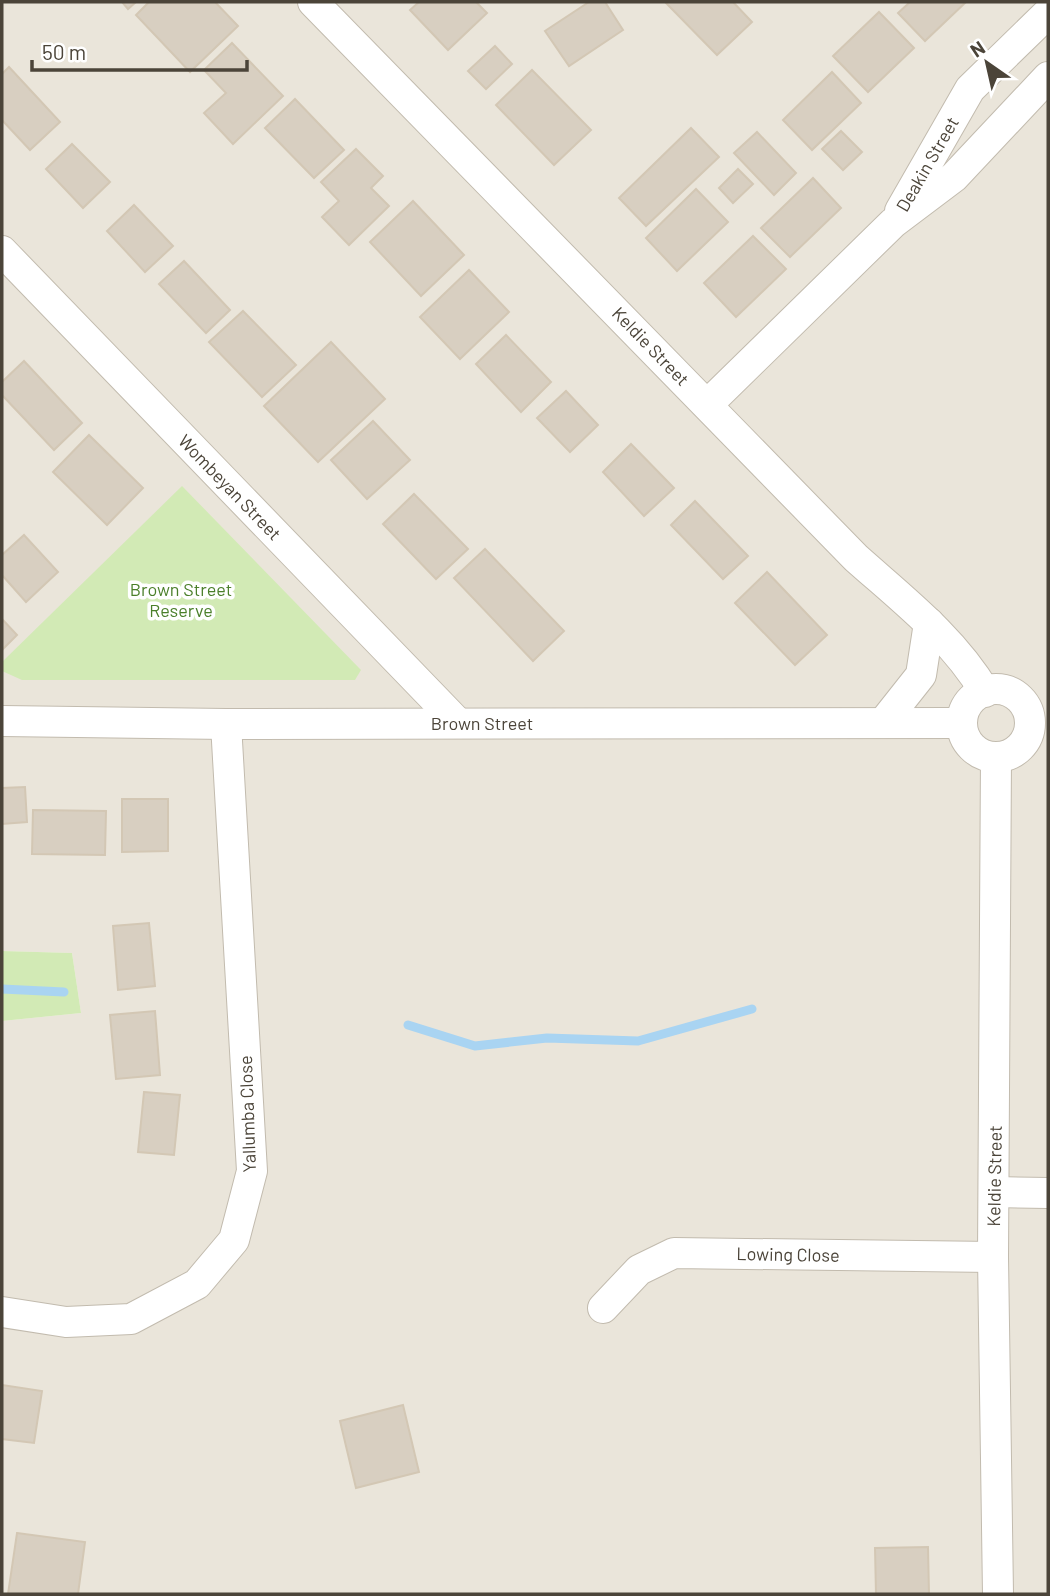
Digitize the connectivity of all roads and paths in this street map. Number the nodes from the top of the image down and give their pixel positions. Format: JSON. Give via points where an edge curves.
{"nodes":[{"id":1,"x":313,"y":2,"type":"edge"},
{"id":2,"x":1048,"y":13,"type":"edge"},
{"id":3,"x":1048,"y":77,"type":"edge"},
{"id":4,"x":893,"y":223,"type":"junction"},
{"id":5,"x":2,"y":251,"type":"edge"},
{"id":6,"x":708,"y":404,"type":"junction"},
{"id":7,"x":929,"y":623,"type":"junction"},
{"id":8,"x":985,"y":692,"type":"junction"},
{"id":9,"x":1039,"y":719,"type":"edge"},
{"id":10,"x":2,"y":721,"type":"edge"},
{"id":11,"x":458,"y":723,"type":"junction"},
{"id":12,"x":883,"y":723,"type":"junction"},
{"id":13,"x":962,"y":723,"type":"junction"},
{"id":14,"x":226,"y":724,"type":"junction"},
{"id":15,"x":996,"y":757,"type":"junction"},
{"id":16,"x":995,"y":1192,"type":"junction"},
{"id":17,"x":1048,"y":1193,"type":"edge"},
{"id":18,"x":993,"y":1257,"type":"junction"},
{"id":19,"x":603,"y":1308,"type":"dead end"},
{"id":20,"x":2,"y":1312,"type":"edge"},
{"id":21,"x":998,"y":1594,"type":"edge"}],
"edges":[{"from":1,"to":6,"type":"street","name":"Keldie Street"},
{"from":2,"to":4,"type":"street","name":"Deakin Street","via":[[970,89]]},
{"from":3,"to":4,"type":"street","name":"Deakin Street","via":[[954,177]]},
{"from":4,"to":6,"type":"street","name":"Deakin Street"},
{"from":5,"to":11,"type":"street","name":"Wombeyan Street"},
{"from":6,"to":7,"type":"street","name":"Keldie Street","via":[[856,558]]},
{"from":7,"to":8,"type":"street","name":"Keldie Street","via":[[970,666]]},
{"from":7,"to":12,"type":"street","via":[[920,675]]},
{"from":8,"to":9,"type":"street","via":[[1013,693]]},
{"from":8,"to":13,"type":"street","via":[[970,701]]},
{"from":9,"to":15,"type":"street","via":[[1018,750]]},
{"from":10,"to":14,"type":"street","name":"Brown Street"},
{"from":11,"to":12,"type":"street","name":"Brown Street"},
{"from":11,"to":14,"type":"street","name":"Brown Street"},
{"from":12,"to":13,"type":"street","name":"Brown Street"},
{"from":13,"to":15,"type":"street","via":[[969,744],[987,757]]},
{"from":14,"to":20,"type":"street","name":"Yallumba Close","via":[[252,1171],[234,1240],[197,1284],[131,1320],[65,1322]]},
{"from":15,"to":16,"type":"street","name":"Keldie Street"},
{"from":16,"to":17,"type":"street"},
{"from":16,"to":18,"type":"street","name":"Keldie Street"},
{"from":18,"to":19,"type":"street","name":"Lowing Close","via":[[674,1253],[639,1269]]},
{"from":18,"to":21,"type":"street","name":"Keldie Street"}]}
